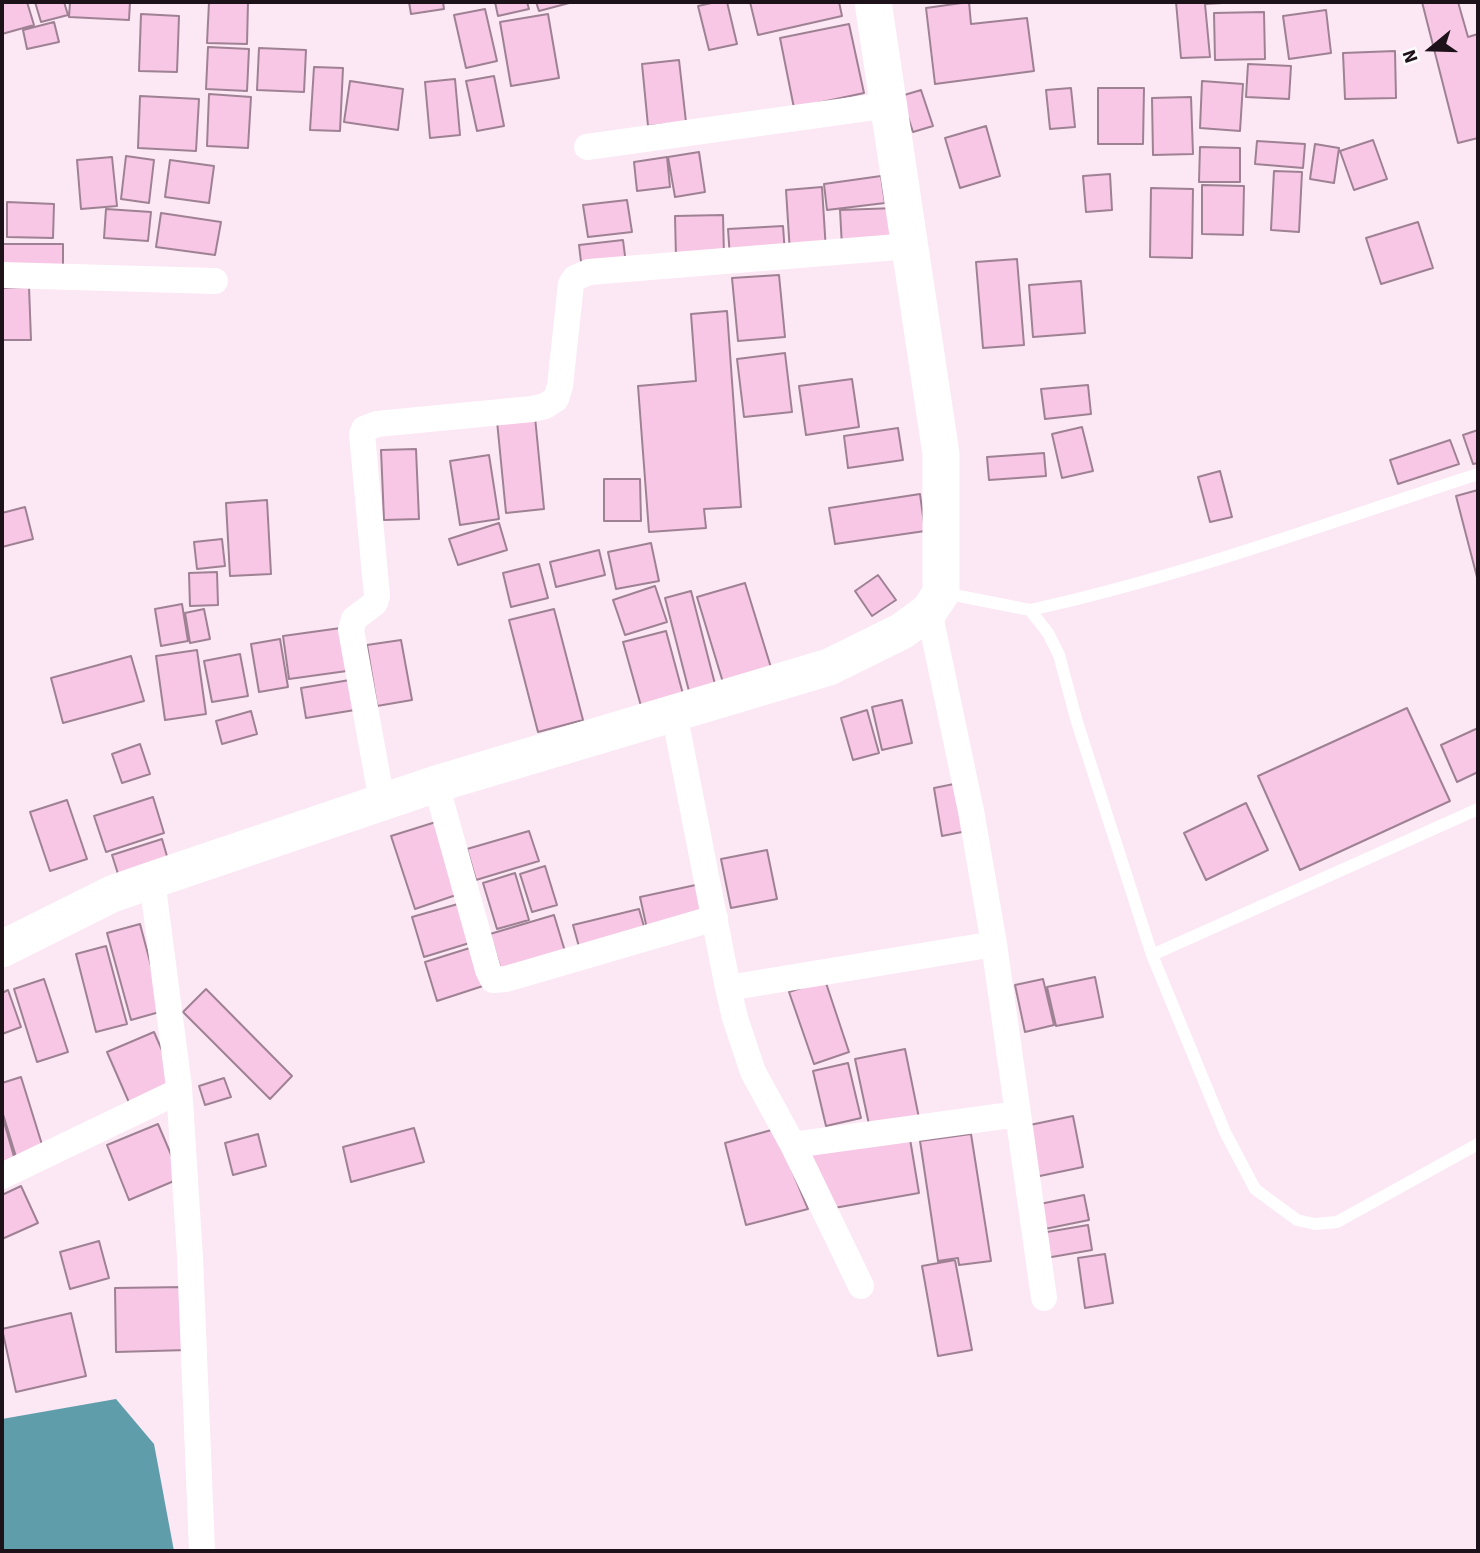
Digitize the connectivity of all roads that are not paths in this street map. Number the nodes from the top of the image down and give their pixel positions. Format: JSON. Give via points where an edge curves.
{"nodes":[{"id":1,"x":873,"y":2,"type":"edge"},
{"id":2,"x":889,"y":105,"type":"junction"},
{"id":3,"x":587,"y":147,"type":"dead end"},
{"id":4,"x":909,"y":246,"type":"junction"},
{"id":5,"x":2,"y":275,"type":"edge"},
{"id":6,"x":215,"y":281,"type":"dead end"},
{"id":7,"x":1478,"y":474,"type":"edge"},
{"id":8,"x":935,"y":602,"type":"junction"},
{"id":9,"x":1030,"y":610,"type":"junction"},
{"id":10,"x":674,"y":713,"type":"junction"},
{"id":11,"x":436,"y":784,"type":"junction"},
{"id":12,"x":382,"y":802,"type":"junction"},
{"id":13,"x":1478,"y":809,"type":"edge"},
{"id":14,"x":152,"y":880,"type":"junction"},
{"id":15,"x":715,"y":918,"type":"junction"},
{"id":16,"x":994,"y":944,"type":"junction"},
{"id":17,"x":2,"y":949,"type":"edge"},
{"id":18,"x":1152,"y":956,"type":"junction"},
{"id":19,"x":729,"y":988,"type":"junction"},
{"id":20,"x":179,"y":1091,"type":"junction"},
{"id":21,"x":1018,"y":1114,"type":"junction"},
{"id":22,"x":1478,"y":1144,"type":"edge"},
{"id":23,"x":793,"y":1145,"type":"junction"},
{"id":24,"x":2,"y":1176,"type":"edge"},
{"id":25,"x":862,"y":1286,"type":"dead end"},
{"id":26,"x":1044,"y":1298,"type":"dead end"},
{"id":27,"x":202,"y":1551,"type":"edge"}],
"edges":[{"from":1,"to":2,"type":"main road"},
{"from":2,"to":3,"type":"street"},
{"from":2,"to":4,"type":"main road"},
{"from":4,"to":8,"type":"main road","via":[[941,454]]},
{"from":4,"to":12,"type":"street","via":[[589,272],[571,284],[556,399],[532,409],[364,429],[377,596],[375,603],[354,619],[351,630]]},
{"from":5,"to":6,"type":"street"},
{"from":7,"to":9,"type":"lane","via":[[1180,571]]},
{"from":8,"to":9,"type":"lane"},
{"from":8,"to":10,"type":"main road","via":[[902,631],[829,667]]},
{"from":8,"to":16,"type":"street"},
{"from":9,"to":18,"type":"lane","via":[[1059,655]]},
{"from":10,"to":11,"type":"main road"},
{"from":10,"to":15,"type":"street"},
{"from":11,"to":12,"type":"main road"},
{"from":11,"to":15,"type":"street","via":[[493,980]]},
{"from":12,"to":14,"type":"main road"},
{"from":13,"to":18,"type":"lane"},
{"from":14,"to":17,"type":"main road","via":[[112,894]]},
{"from":14,"to":20,"type":"street"},
{"from":15,"to":19,"type":"street"},
{"from":16,"to":19,"type":"street"},
{"from":16,"to":21,"type":"street"},
{"from":18,"to":22,"type":"lane","via":[[1225,1132],[1255,1189],[1297,1220],[1337,1222]]},
{"from":19,"to":23,"type":"street","via":[[753,1072]]},
{"from":20,"to":24,"type":"street"},
{"from":20,"to":27,"type":"street"},
{"from":21,"to":23,"type":"street"},
{"from":21,"to":26,"type":"street"},
{"from":23,"to":25,"type":"street"}]}
